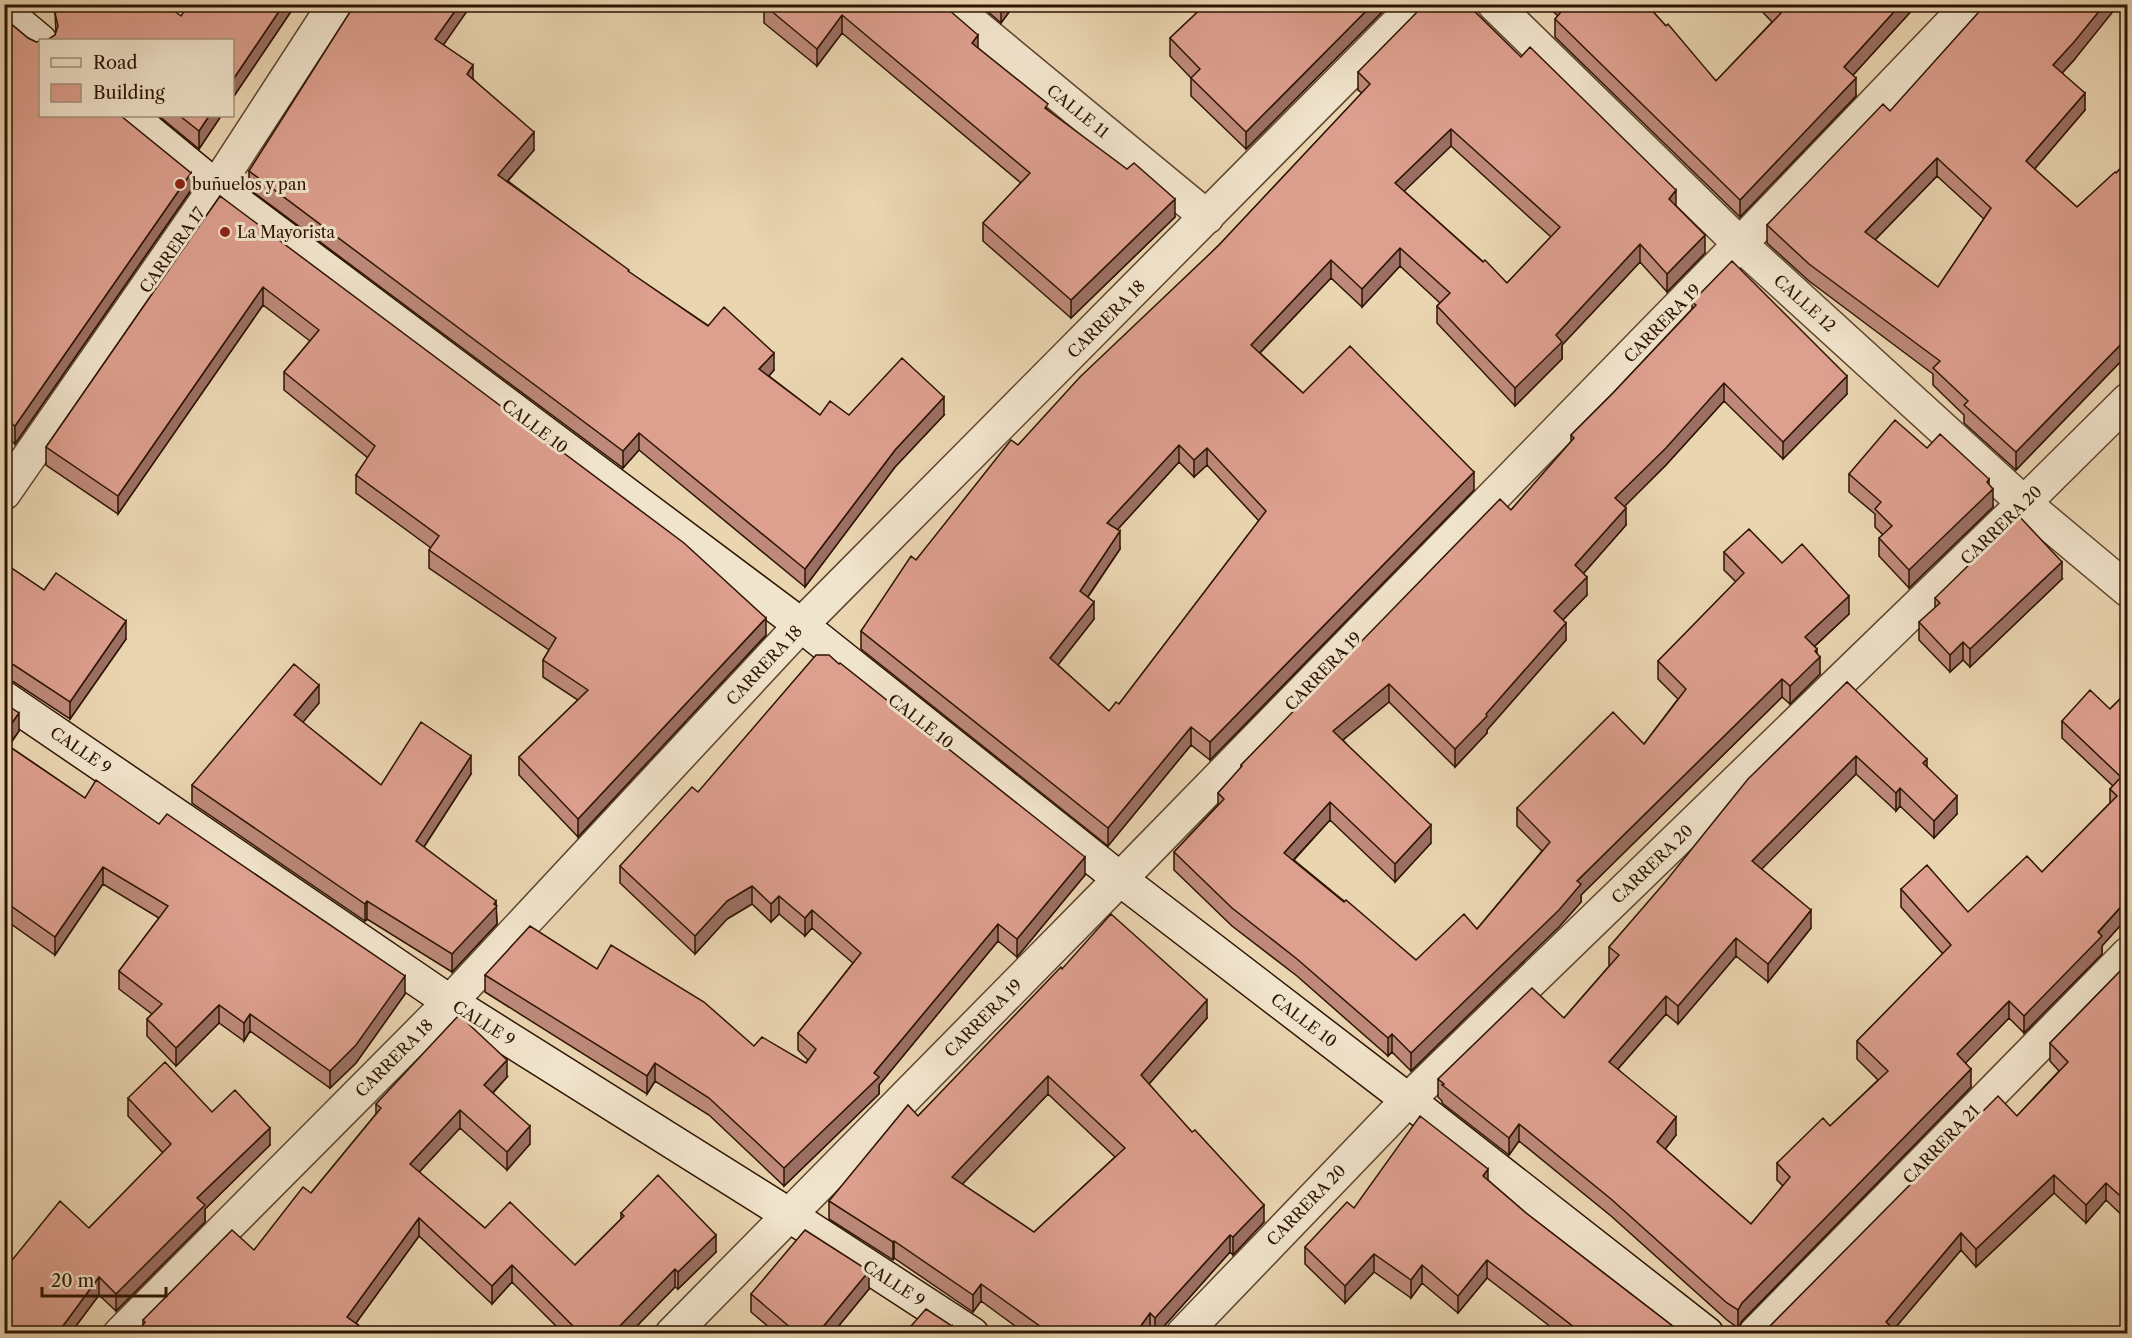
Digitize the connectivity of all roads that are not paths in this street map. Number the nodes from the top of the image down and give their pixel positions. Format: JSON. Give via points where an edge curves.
{"nodes":[{"id":1,"x":336,"y":4,"type":"edge"},
{"id":2,"x":949,"y":4,"type":"edge"},
{"id":3,"x":1417,"y":4,"type":"edge"},
{"id":4,"x":1494,"y":4,"type":"edge"},
{"id":5,"x":1962,"y":7,"type":"edge"},
{"id":6,"x":4,"y":11,"type":"edge"},
{"id":7,"x":39,"y":40,"type":"edge"},
{"id":8,"x":131,"y":117,"type":"edge"},
{"id":9,"x":216,"y":187,"type":"junction"},
{"id":10,"x":1207,"y":217,"type":"junction"},
{"id":11,"x":1740,"y":244,"type":"junction"},
{"id":12,"x":2127,"y":400,"type":"edge"},
{"id":13,"x":4,"y":493,"type":"edge"},
{"id":14,"x":2024,"y":503,"type":"junction"},
{"id":15,"x":2127,"y":590,"type":"edge"},
{"id":16,"x":801,"y":625,"type":"junction"},
{"id":17,"x":4,"y":698,"type":"edge"},
{"id":18,"x":1120,"y":879,"type":"junction"},
{"id":19,"x":2127,"y":954,"type":"edge"},
{"id":20,"x":450,"y":1002,"type":"junction"},
{"id":21,"x":1408,"y":1100,"type":"junction"},
{"id":22,"x":789,"y":1215,"type":"junction"},
{"id":23,"x":120,"y":1334,"type":"edge"},
{"id":24,"x":672,"y":1334,"type":"edge"},
{"id":25,"x":972,"y":1334,"type":"edge"},
{"id":26,"x":1183,"y":1334,"type":"edge"},
{"id":27,"x":1707,"y":1334,"type":"edge"},
{"id":28,"x":1755,"y":1334,"type":"edge"}],
"edges":[{"from":1,"to":9,"type":"street","name":"CARRERA 17"},
{"from":2,"to":10,"type":"street","name":"CALLE 11"},
{"from":3,"to":10,"type":"street","name":"CARRERA 18"},
{"from":4,"to":11,"type":"street","name":"CALLE 12"},
{"from":5,"to":11,"type":"street","name":"CARRERA 19"},
{"from":6,"to":7,"type":"street"},
{"from":8,"to":9,"type":"street","name":"CALLE 10"},
{"from":9,"to":13,"type":"street","name":"CARRERA 17"},
{"from":9,"to":16,"type":"street","name":"CALLE 10"},
{"from":10,"to":16,"type":"street","name":"CARRERA 18"},
{"from":11,"to":14,"type":"street","name":"CALLE 12"},
{"from":11,"to":18,"type":"street","name":"CARRERA 19"},
{"from":12,"to":14,"type":"street","name":"CARRERA 20"},
{"from":14,"to":15,"type":"street","name":"CALLE 12"},
{"from":14,"to":21,"type":"street","name":"CARRERA 20"},
{"from":16,"to":18,"type":"street","name":"CALLE 10"},
{"from":16,"to":20,"type":"street","name":"CARRERA 18"},
{"from":17,"to":20,"type":"street","name":"CALLE 9"},
{"from":18,"to":21,"type":"street","name":"CALLE 10"},
{"from":18,"to":22,"type":"street","name":"CARRERA 19"},
{"from":19,"to":28,"type":"street","name":"CARRERA 21"},
{"from":20,"to":22,"type":"street","name":"CALLE 9"},
{"from":20,"to":23,"type":"street","name":"CARRERA 18"},
{"from":21,"to":26,"type":"street","name":"CARRERA 20"},
{"from":21,"to":27,"type":"street","name":"CALLE 10"},
{"from":22,"to":24,"type":"street","name":"CARRERA 19"},
{"from":22,"to":25,"type":"street","name":"CALLE 9"}]}
